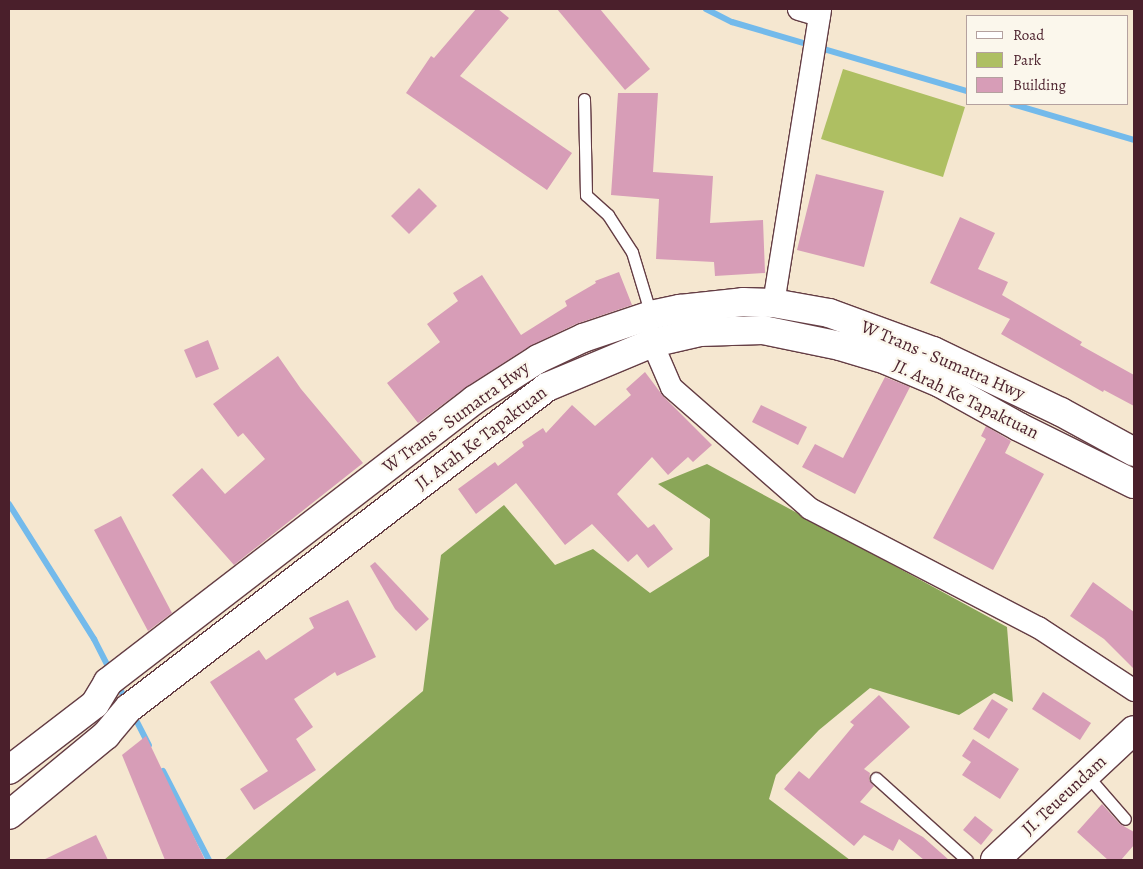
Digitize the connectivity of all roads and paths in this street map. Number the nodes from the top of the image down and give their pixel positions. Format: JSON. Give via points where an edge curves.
{"nodes":[{"id":1,"x":798,"y":9,"type":"edge"},
{"id":2,"x":818,"y":17,"type":"edge"},
{"id":3,"x":584,"y":99,"type":"dead end"},
{"id":4,"x":773,"y":303,"type":"junction"},
{"id":5,"x":651,"y":316,"type":"junction"},
{"id":6,"x":652,"y":343,"type":"junction"},
{"id":7,"x":1134,"y":452,"type":"edge"},
{"id":8,"x":1134,"y":484,"type":"edge"},
{"id":9,"x":1127,"y":684,"type":"edge"},
{"id":10,"x":1134,"y":730,"type":"edge"},
{"id":11,"x":9,"y":770,"type":"edge"},
{"id":12,"x":1094,"y":774,"type":"junction"},
{"id":13,"x":876,"y":778,"type":"dead end"},
{"id":14,"x":11,"y":808,"type":"edge"},
{"id":15,"x":1126,"y":819,"type":"dead end"},
{"id":16,"x":962,"y":857,"type":"edge"},
{"id":17,"x":995,"y":860,"type":"edge"}],
"edges":[{"from":1,"to":2,"type":"street"},
{"from":2,"to":4,"type":"street"},
{"from":3,"to":5,"type":"lane","via":[[586,195],[608,215],[632,252]]},
{"from":4,"to":5,"type":"main road","name":"W Trans - Sumatra Hwy","via":[[744,302],[680,309]]},
{"from":4,"to":7,"type":"main road","name":"W Trans - Sumatra Hwy","via":[[829,313],[894,334],[1061,412]]},
{"from":5,"to":11,"type":"main road","name":"W Trans - Sumatra Hwy","via":[[583,338],[538,359],[474,400],[101,693]]},
{"from":6,"to":8,"type":"main road","name":"JI. Arah Ke Tapaktuan","via":[[700,332],[763,330],[840,346],[886,360],[940,383],[1019,427]]},
{"from":6,"to":9,"type":"street","via":[[671,387],[809,508],[1022,618]]},
{"from":6,"to":14,"type":"main road","name":"JI. Arah Ke Tapaktuan","via":[[547,387],[129,708],[106,735]]},
{"from":10,"to":12,"type":"main road","name":"JI. Teueundam"},
{"from":12,"to":15,"type":"lane","via":[[1104,796]]},
{"from":12,"to":17,"type":"main road","name":"JI. Teueundam"},
{"from":13,"to":16,"type":"lane"}]}
